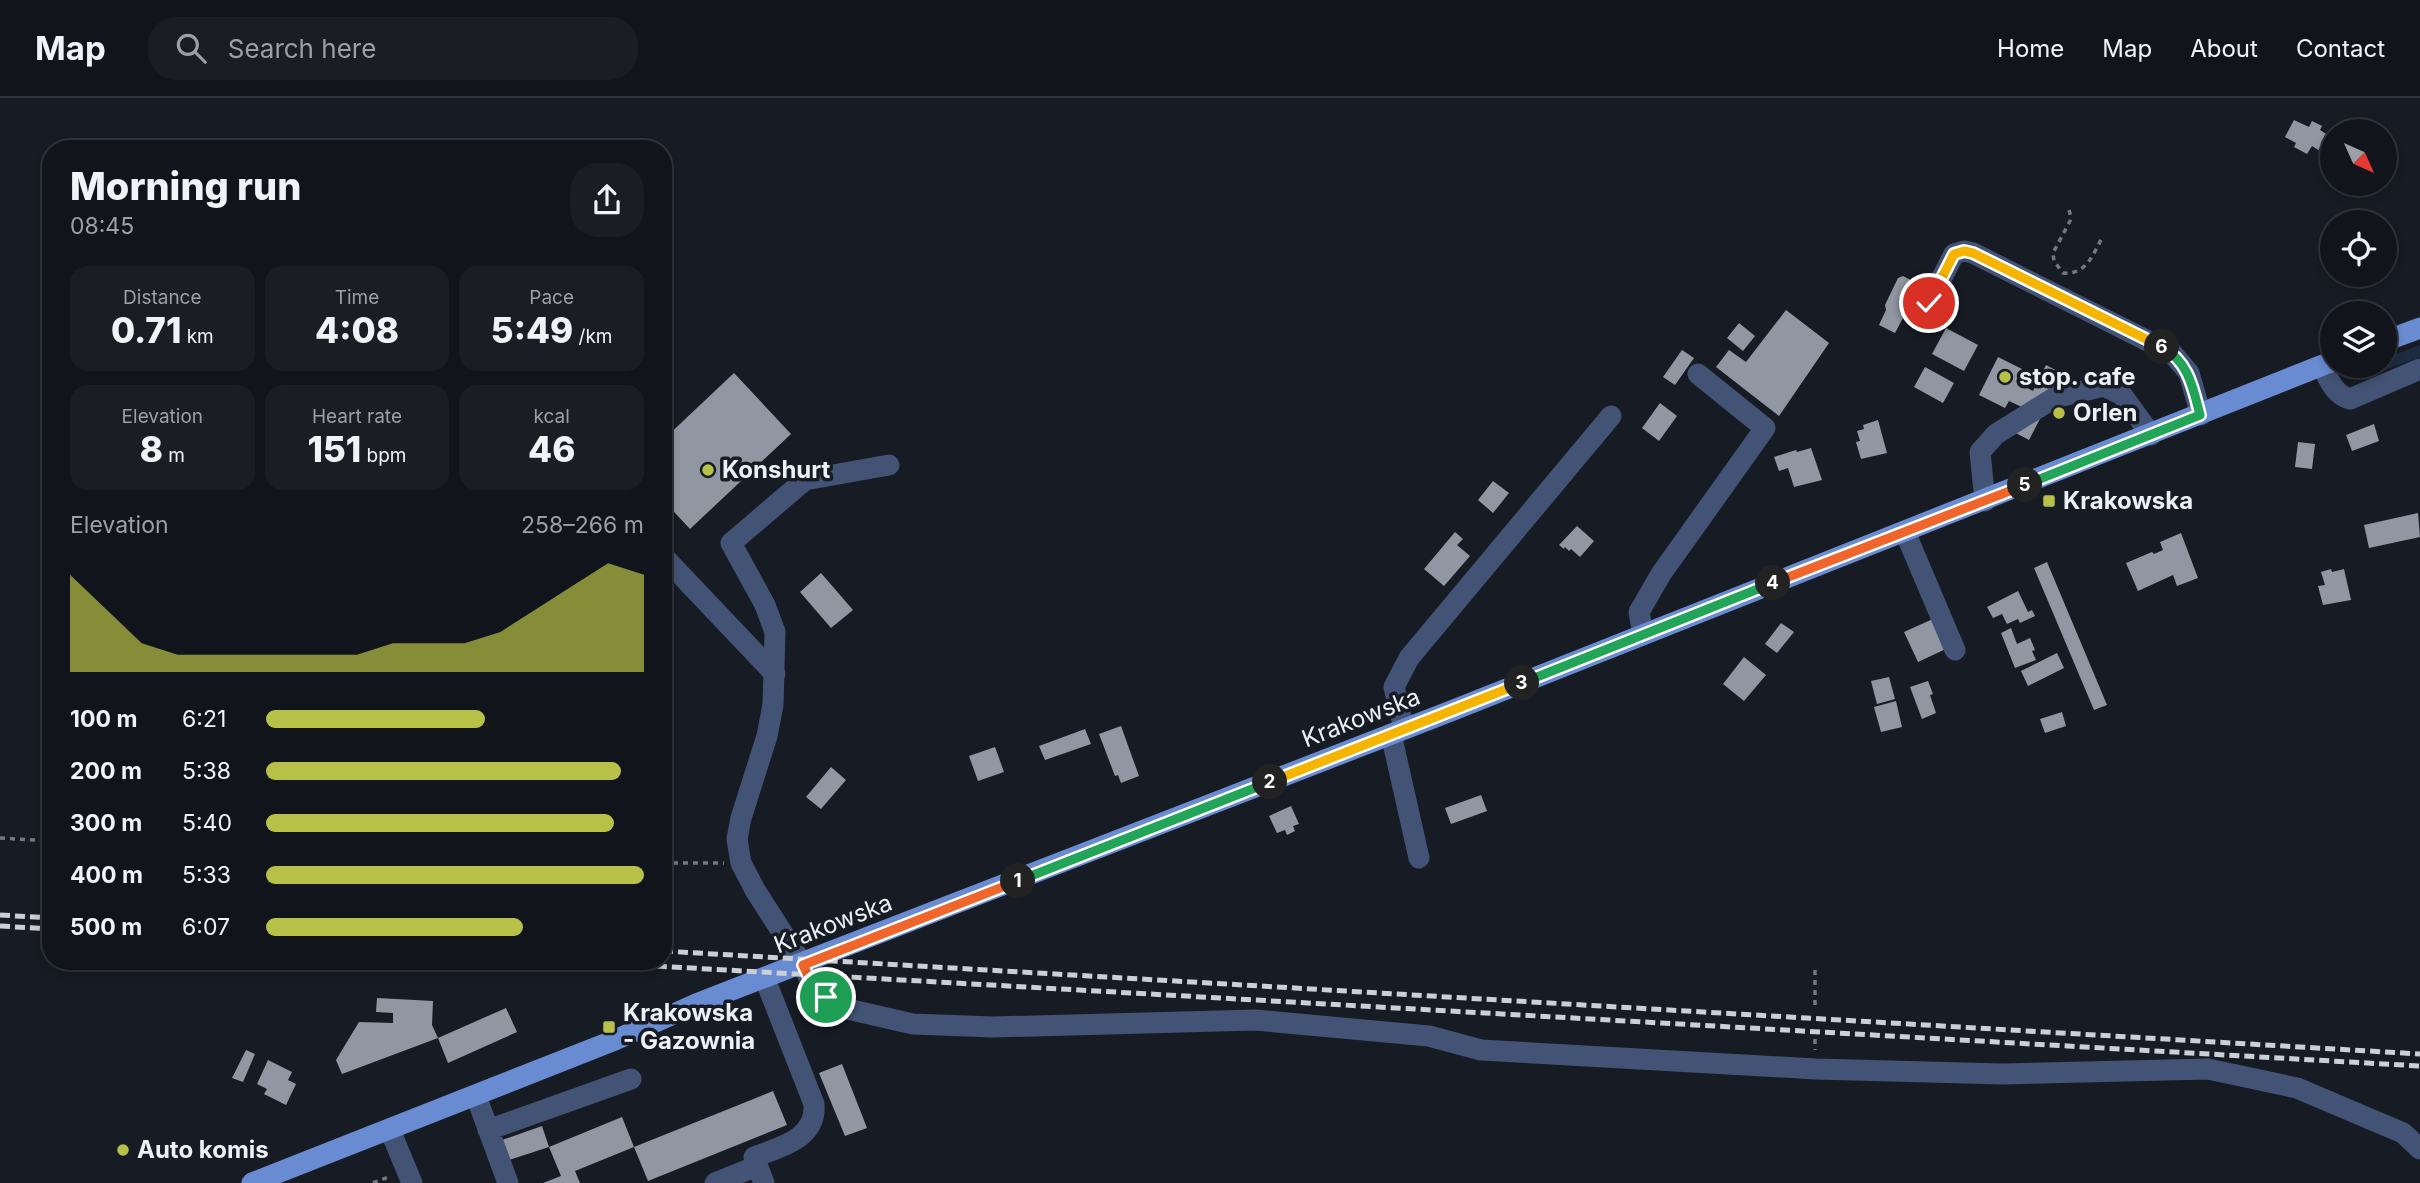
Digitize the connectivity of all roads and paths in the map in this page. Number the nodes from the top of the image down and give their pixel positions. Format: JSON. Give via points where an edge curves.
{"nodes":[{"id":1,"x":2069,"y":210,"type":"dead end"},
{"id":2,"x":2103,"y":236,"type":"dead end"},
{"id":3,"x":1929,"y":303,"type":"dead end"},
{"id":4,"x":2420,"y":328,"type":"edge"},
{"id":5,"x":2397,"y":337,"type":"edge"},
{"id":6,"x":2320,"y":367,"type":"edge"},
{"id":7,"x":2420,"y":369,"type":"edge"},
{"id":8,"x":1698,"y":374,"type":"dead end"},
{"id":9,"x":2332,"y":378,"type":"edge"},
{"id":10,"x":2200,"y":415,"type":"junction"},
{"id":11,"x":1611,"y":416,"type":"dead end"},
{"id":12,"x":2151,"y":435,"type":"junction"},
{"id":13,"x":889,"y":466,"type":"dead end"},
{"id":14,"x":1985,"y":500,"type":"junction"},
{"id":15,"x":1905,"y":532,"type":"junction"},
{"id":16,"x":672,"y":565,"type":"edge"},
{"id":17,"x":1643,"y":634,"type":"junction"},
{"id":18,"x":1955,"y":650,"type":"dead end"},
{"id":19,"x":775,"y":674,"type":"junction"},
{"id":20,"x":1398,"y":732,"type":"junction"},
{"id":21,"x":0,"y":838,"type":"edge"},
{"id":22,"x":42,"y":840,"type":"edge"},
{"id":23,"x":1419,"y":859,"type":"dead end"},
{"id":24,"x":672,"y":863,"type":"edge"},
{"id":25,"x":741,"y":863,"type":"junction"},
{"id":26,"x":803,"y":965,"type":"junction"},
{"id":27,"x":1815,"y":970,"type":"dead end"},
{"id":28,"x":765,"y":979,"type":"junction"},
{"id":29,"x":1815,"y":1007,"type":"dead end"},
{"id":30,"x":631,"y":1079,"type":"dead end"},
{"id":31,"x":476,"y":1096,"type":"junction"},
{"id":32,"x":390,"y":1130,"type":"junction"},
{"id":33,"x":488,"y":1130,"type":"junction"},
{"id":34,"x":2420,"y":1149,"type":"edge"},
{"id":35,"x":761,"y":1175,"type":"edge"},
{"id":36,"x":379,"y":1181,"type":"dead end"},
{"id":37,"x":252,"y":1183,"type":"edge"},
{"id":38,"x":373,"y":1183,"type":"edge"},
{"id":39,"x":412,"y":1183,"type":"edge"},
{"id":40,"x":508,"y":1183,"type":"edge"},
{"id":41,"x":715,"y":1183,"type":"edge"}],
"edges":[{"from":1,"to":2,"type":"path","via":[[2070,221],[2053,253],[2063,273],[2073,274],[2085,267]]},
{"from":3,"to":10,"type":"lane","via":[[1954,254],[1973,253],[2172,353],[2189,373]]},
{"from":4,"to":5,"type":"main road"},
{"from":6,"to":10,"type":"main road","name":"Krakowska"},
{"from":7,"to":9,"type":"lane","via":[[2350,399],[2337,392]]},
{"from":8,"to":17,"type":"lane","via":[[1765,428],[1661,574],[1639,612]]},
{"from":10,"to":12,"type":"main road","name":"Krakowska"},
{"from":11,"to":20,"type":"lane","via":[[1409,658],[1394,687]]},
{"from":12,"to":14,"type":"main road","name":"Krakowska"},
{"from":12,"to":14,"type":"lane","via":[[2122,395],[2104,386],[2054,398],[1996,434],[1980,452]]},
{"from":13,"to":19,"type":"lane","via":[[805,480],[731,543],[775,632]]},
{"from":14,"to":15,"type":"main road","name":"Krakowska"},
{"from":15,"to":17,"type":"main road","name":"Krakowska"},
{"from":15,"to":18,"type":"lane"},
{"from":16,"to":19,"type":"lane"},
{"from":17,"to":20,"type":"main road","name":"Krakowska"},
{"from":19,"to":25,"type":"lane","via":[[767,736],[737,839]]},
{"from":20,"to":23,"type":"lane"},
{"from":20,"to":26,"type":"main road","name":"Krakowska"},
{"from":21,"to":22,"type":"path"},
{"from":24,"to":25,"type":"path"},
{"from":25,"to":26,"type":"lane"},
{"from":26,"to":28,"type":"main road","name":"Krakowska"},
{"from":26,"to":34,"type":"lane","via":[[813,986],[842,1008],[913,1024],[993,1027],[1255,1020],[1429,1036],[1481,1050],[1802,1069],[2002,1074],[2208,1069],[2297,1088],[2403,1133]]},
{"from":27,"to":29,"type":"path"},
{"from":28,"to":31,"type":"main road","name":"Krakowska"},
{"from":28,"to":35,"type":"lane","via":[[815,1111],[800,1137],[754,1157]]},
{"from":30,"to":33,"type":"lane"},
{"from":31,"to":32,"type":"main road","name":"Krakowska"},
{"from":31,"to":33,"type":"lane"},
{"from":32,"to":37,"type":"main road","name":"Krakowska"},
{"from":32,"to":39,"type":"lane"},
{"from":33,"to":40,"type":"lane"},
{"from":35,"to":41,"type":"lane"},
{"from":36,"to":38,"type":"path"}]}
